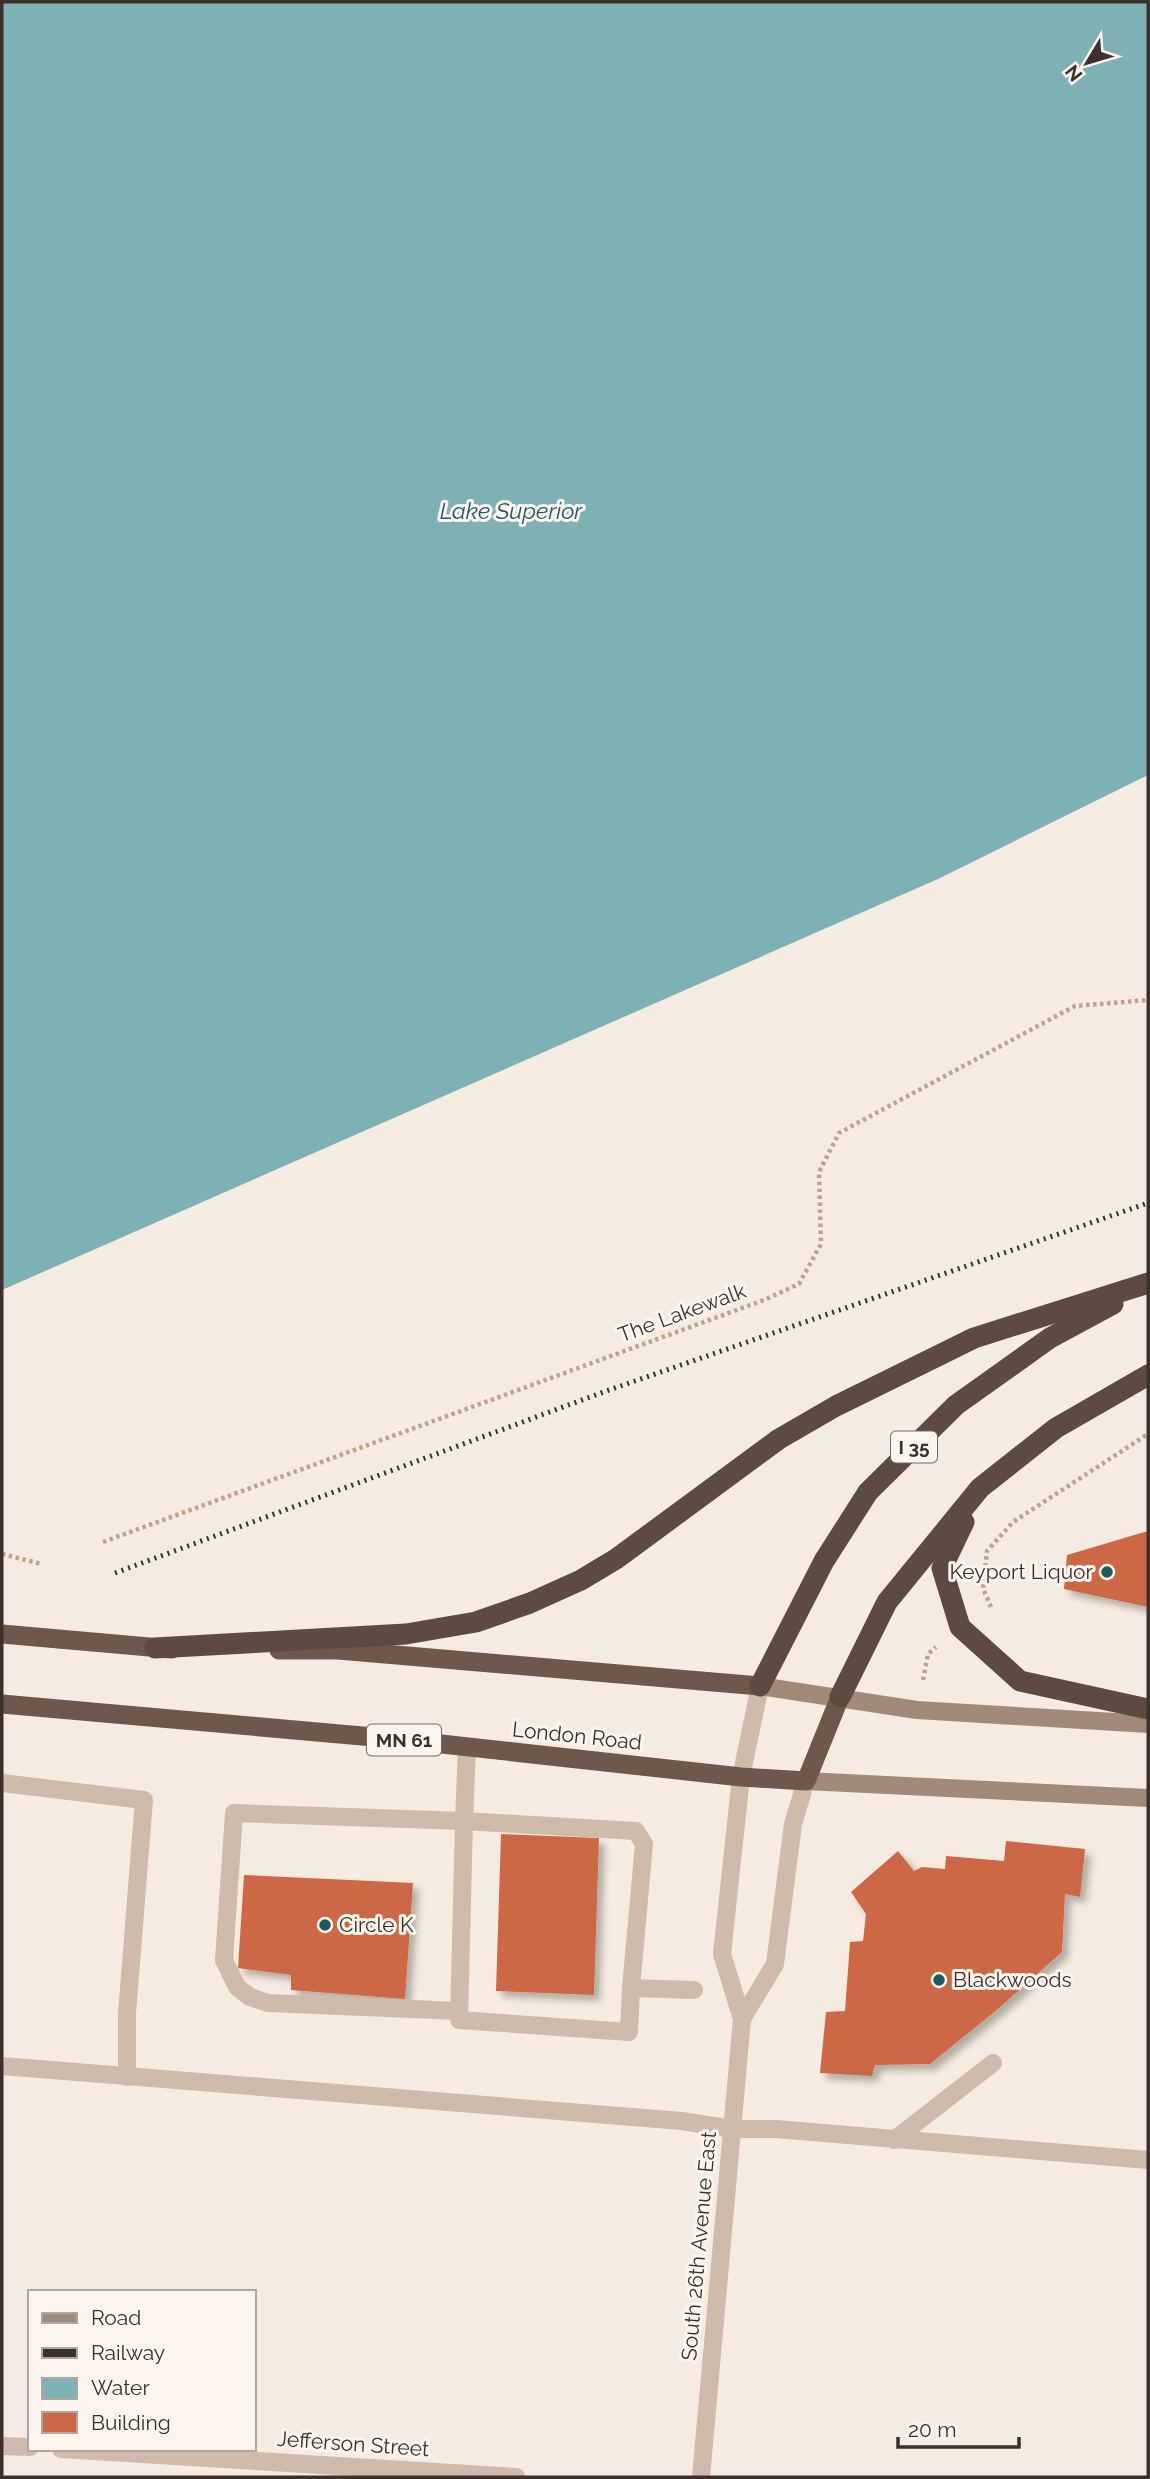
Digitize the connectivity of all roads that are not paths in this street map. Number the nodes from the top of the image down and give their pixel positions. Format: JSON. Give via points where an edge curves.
{"nodes":[{"id":1,"x":1148,"y":1284,"type":"edge"},
{"id":2,"x":1148,"y":1375,"type":"edge"},
{"id":3,"x":980,"y":1488,"type":"junction"},
{"id":4,"x":2,"y":1634,"type":"edge"},
{"id":5,"x":155,"y":1648,"type":"junction"},
{"id":6,"x":760,"y":1686,"type":"junction"},
{"id":7,"x":840,"y":1697,"type":"junction"},
{"id":8,"x":2,"y":1704,"type":"edge"},
{"id":9,"x":1148,"y":1709,"type":"edge"},
{"id":10,"x":1148,"y":1724,"type":"edge"},
{"id":11,"x":467,"y":1747,"type":"junction"},
{"id":12,"x":741,"y":1777,"type":"junction"},
{"id":13,"x":806,"y":1781,"type":"junction"},
{"id":14,"x":2,"y":1783,"type":"edge"},
{"id":15,"x":1148,"y":1798,"type":"edge"},
{"id":16,"x":464,"y":1821,"type":"junction"},
{"id":17,"x":631,"y":1988,"type":"junction"},
{"id":18,"x":694,"y":1990,"type":"dead end"},
{"id":19,"x":459,"y":2011,"type":"junction"},
{"id":20,"x":742,"y":2019,"type":"junction"},
{"id":21,"x":993,"y":2063,"type":"dead end"},
{"id":22,"x":2,"y":2066,"type":"edge"},
{"id":23,"x":127,"y":2077,"type":"junction"},
{"id":24,"x":733,"y":2129,"type":"junction"},
{"id":25,"x":894,"y":2140,"type":"junction"},
{"id":26,"x":1148,"y":2160,"type":"edge"},
{"id":27,"x":2,"y":2446,"type":"edge"},
{"id":28,"x":28,"y":2447,"type":"edge"},
{"id":29,"x":94,"y":2451,"type":"edge"},
{"id":30,"x":516,"y":2477,"type":"edge"},
{"id":31,"x":701,"y":2477,"type":"edge"}],
"edges":[{"from":1,"to":5,"type":"highway","via":[[974,1338],[836,1406],[779,1439],[616,1559],[530,1603],[476,1622],[406,1634]]},
{"from":1,"to":6,"type":"highway","number":"I 35","via":[[1050,1338],[956,1405],[868,1493],[824,1561]]},
{"from":2,"to":3,"type":"highway","via":[[1056,1427]]},
{"from":3,"to":7,"type":"highway","via":[[887,1601]]},
{"from":3,"to":9,"type":"highway","via":[[942,1568],[960,1627],[1020,1681]]},
{"from":4,"to":5,"type":"highway"},
{"from":5,"to":6,"type":"highway","via":[[338,1650]]},
{"from":6,"to":7,"type":"main road"},
{"from":6,"to":12,"type":"street","name":"South 26th Avenue East"},
{"from":7,"to":10,"type":"main road","via":[[917,1710]]},
{"from":7,"to":13,"type":"highway"},
{"from":8,"to":11,"type":"highway","name":"London Road","number":"MN 61"},
{"from":11,"to":12,"type":"highway","name":"London Road","number":"MN 61"},
{"from":11,"to":16,"type":"street"},
{"from":12,"to":13,"type":"highway","name":"London Road","number":"MN 61"},
{"from":12,"to":20,"type":"street","name":"South 26th Avenue East","via":[[722,1954]]},
{"from":13,"to":15,"type":"main road","name":"London Road"},
{"from":13,"to":20,"type":"street","name":"South 26th Avenue East","via":[[793,1824],[775,1964]]},
{"from":14,"to":23,"type":"street","via":[[144,1800],[127,2013]]},
{"from":16,"to":17,"type":"street","via":[[636,1830],[643,1844]]},
{"from":16,"to":19,"type":"street"},
{"from":16,"to":19,"type":"street","via":[[234,1813],[225,1952],[237,1987],[268,2003]]},
{"from":17,"to":18,"type":"street"},
{"from":17,"to":19,"type":"street","via":[[629,2032],[459,2020]]},
{"from":20,"to":24,"type":"street","name":"South 26th Avenue East"},
{"from":21,"to":25,"type":"street"},
{"from":22,"to":23,"type":"street"},
{"from":23,"to":24,"type":"street","via":[[682,2121]]},
{"from":24,"to":25,"type":"street"},
{"from":24,"to":31,"type":"street","name":"South 26th Avenue East"},
{"from":25,"to":26,"type":"street"},
{"from":27,"to":28,"type":"street"},
{"from":29,"to":30,"type":"street","name":"Jefferson Street"}]}
